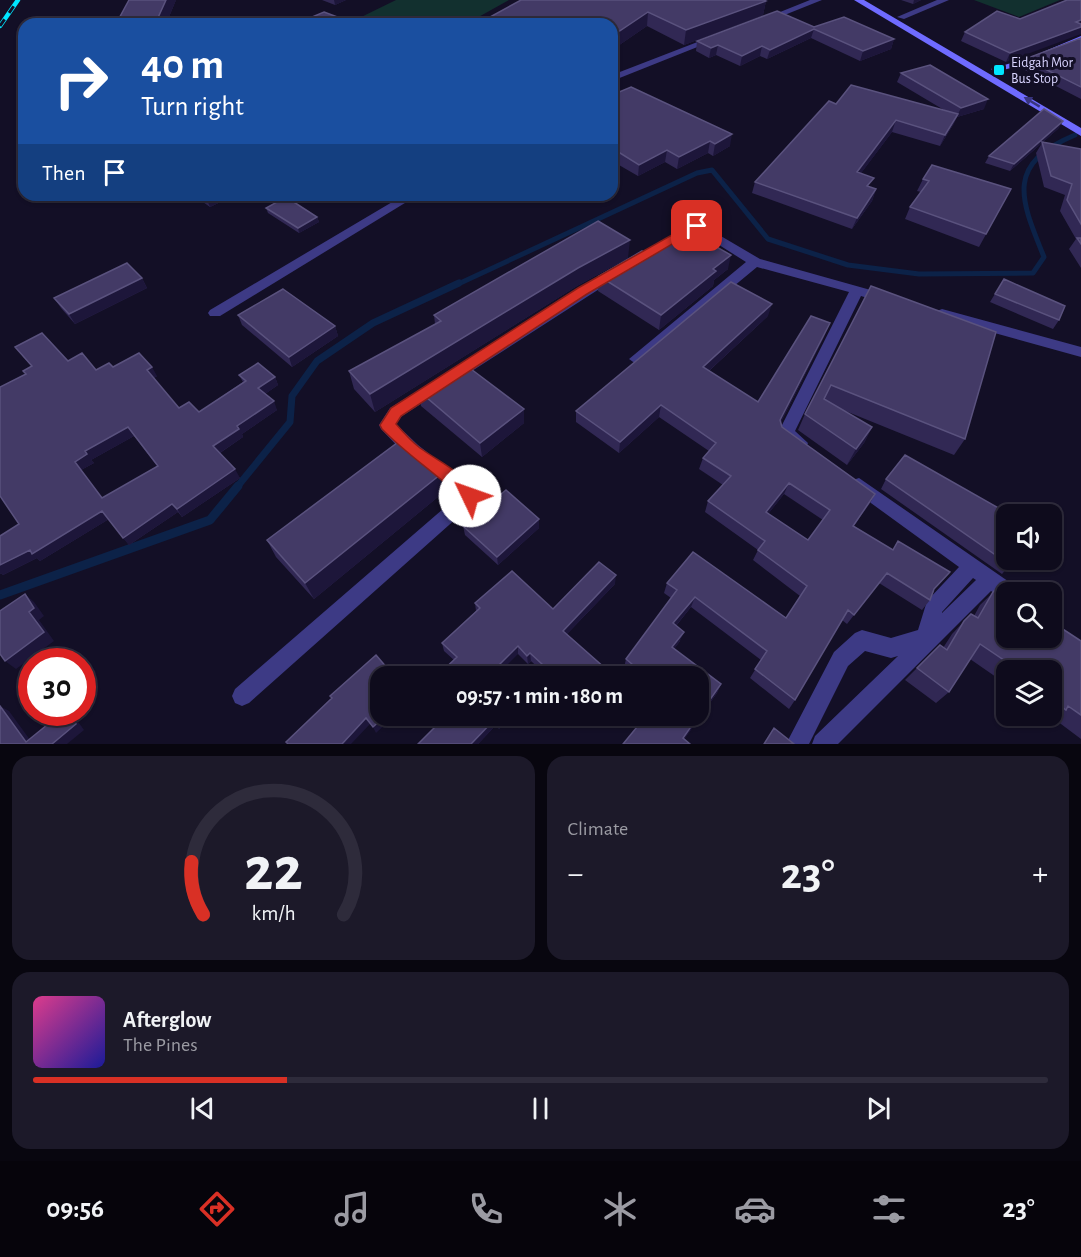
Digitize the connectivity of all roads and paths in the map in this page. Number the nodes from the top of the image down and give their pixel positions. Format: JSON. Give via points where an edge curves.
{"nodes":[{"id":1,"x":818,"y":0,"type":"edge"},
{"id":2,"x":858,"y":0,"type":"edge"},
{"id":3,"x":870,"y":0,"type":"edge"},
{"id":4,"x":945,"y":0,"type":"edge"},
{"id":5,"x":901,"y":17,"type":"junction"},
{"id":6,"x":753,"y":24,"type":"edge"},
{"id":7,"x":731,"y":33,"type":"edge"},
{"id":8,"x":1081,"y":39,"type":"edge"},
{"id":9,"x":996,"y":69,"type":"junction"},
{"id":10,"x":618,"y":76,"type":"edge"},
{"id":11,"x":1081,"y":122,"type":"edge"},
{"id":12,"x":1081,"y":134,"type":"edge"},
{"id":13,"x":402,"y":201,"type":"edge"},
{"id":14,"x":656,"y":250,"type":"edge"},
{"id":15,"x":635,"y":261,"type":"edge"},
{"id":16,"x":755,"y":262,"type":"junction"},
{"id":17,"x":857,"y":290,"type":"junction"},
{"id":18,"x":901,"y":302,"type":"edge"},
{"id":19,"x":923,"y":308,"type":"edge"},
{"id":20,"x":215,"y":313,"type":"dead end"},
{"id":21,"x":1081,"y":352,"type":"edge"},
{"id":22,"x":636,"y":359,"type":"edge"},
{"id":23,"x":814,"y":453,"type":"edge"},
{"id":24,"x":842,"y":472,"type":"edge"},
{"id":25,"x":972,"y":566,"type":"junction"},
{"id":26,"x":990,"y":579,"type":"junction"},
{"id":27,"x":996,"y":583,"type":"edge"},
{"id":28,"x":242,"y":696,"type":"dead end"},
{"id":29,"x":797,"y":744,"type":"edge"},
{"id":30,"x":823,"y":744,"type":"edge"}],
"edges":[{"from":1,"to":6,"type":"street"},
{"from":12,"to":2,"type":"main road","one_way":true},
{"from":3,"to":5,"type":"main road"},
{"from":4,"to":5,"type":"street"},
{"from":5,"to":9,"type":"main road"},
{"from":7,"to":10,"type":"street"},
{"from":8,"to":9,"type":"main road","via":[[1034,59]]},
{"from":9,"to":11,"type":"main road"},
{"from":13,"to":20,"type":"street"},
{"from":14,"to":16,"type":"street","via":[[697,226]]},
{"from":15,"to":28,"type":"street","via":[[396,412],[387,425],[470,496]]},
{"from":16,"to":17,"type":"street"},
{"from":16,"to":22,"type":"street"},
{"from":17,"to":18,"type":"street"},
{"from":17,"to":23,"type":"street","via":[[786,432]]},
{"from":19,"to":21,"type":"street"},
{"from":24,"to":25,"type":"street"},
{"from":25,"to":26,"type":"street"},
{"from":25,"to":29,"type":"street","via":[[934,607],[926,638],[891,648],[862,640],[841,659]]},
{"from":26,"to":27,"type":"street"},
{"from":26,"to":30,"type":"street"}]}
